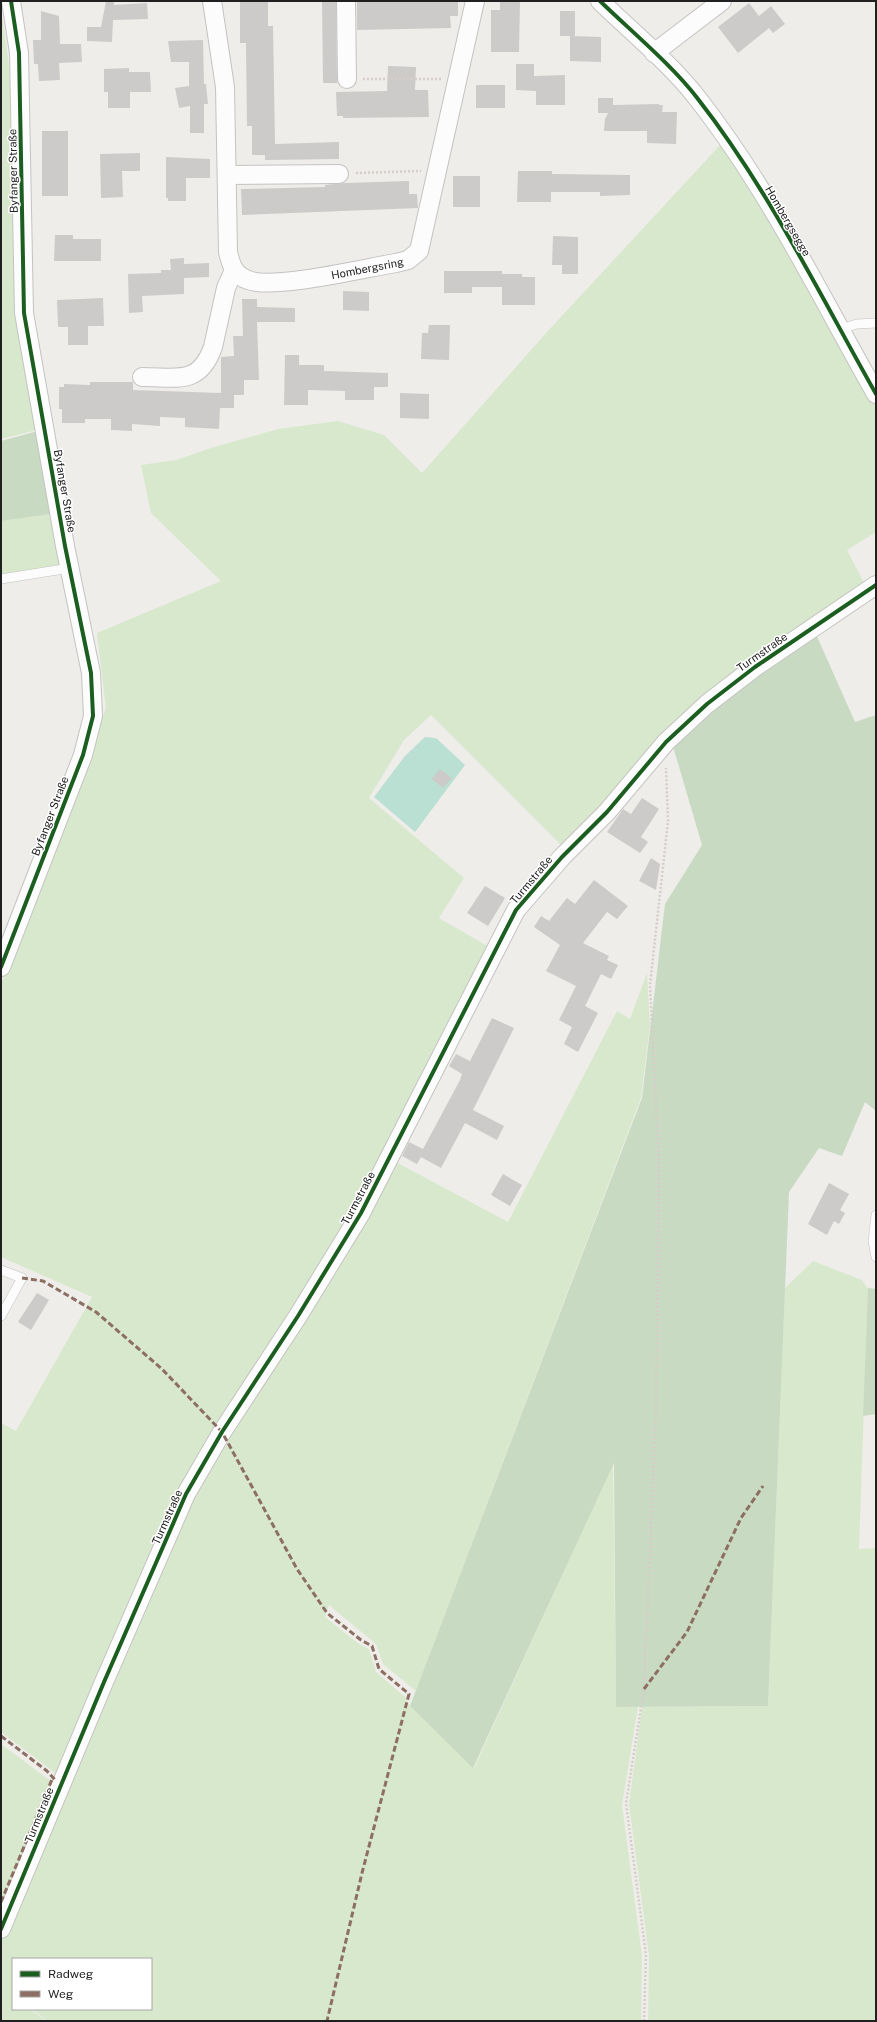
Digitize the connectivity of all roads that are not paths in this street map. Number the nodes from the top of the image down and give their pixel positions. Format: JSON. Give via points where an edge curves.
{"nodes":[{"id":1,"x":11,"y":1,"type":"edge"},
{"id":2,"x":212,"y":1,"type":"edge"},
{"id":3,"x":346,"y":1,"type":"edge"},
{"id":4,"x":475,"y":1,"type":"edge"},
{"id":5,"x":600,"y":1,"type":"edge"},
{"id":6,"x":722,"y":1,"type":"edge"},
{"id":7,"x":654,"y":53,"type":"junction"},
{"id":8,"x":347,"y":79,"type":"road end"},
{"id":9,"x":340,"y":174,"type":"road end"},
{"id":10,"x":227,"y":175,"type":"junction"},
{"id":11,"x":234,"y":270,"type":"junction"},
{"id":12,"x":876,"y":323,"type":"edge"},
{"id":13,"x":840,"y":329,"type":"junction"},
{"id":14,"x":142,"y":378,"type":"dead end"},
{"id":15,"x":876,"y":394,"type":"edge"},
{"id":16,"x":70,"y":568,"type":"junction"},
{"id":17,"x":1,"y":580,"type":"edge"},
{"id":18,"x":876,"y":585,"type":"edge"},
{"id":19,"x":1,"y":967,"type":"edge"},
{"id":20,"x":876,"y":1216,"type":"edge"},
{"id":21,"x":876,"y":1256,"type":"edge"},
{"id":22,"x":1,"y":1270,"type":"edge"},
{"id":23,"x":1,"y":1316,"type":"edge"},
{"id":24,"x":1,"y":1929,"type":"edge"}],
"edges":[{"from":1,"to":16,"type":"street","name":"Byfanger Straße","via":[[18,53],[24,313]]},
{"from":2,"to":10,"type":"street","via":[[225,87]]},
{"from":3,"to":8,"type":"street"},
{"from":4,"to":11,"type":"street","name":"Hombergsring","via":[[422,245],[414,257],[309,278],[274,282],[248,280]]},
{"from":5,"to":7,"type":"street","name":"Hombergsegge"},
{"from":6,"to":7,"type":"street"},
{"from":7,"to":13,"type":"street","name":"Hombergsegge","via":[[698,99],[734,149],[765,197]]},
{"from":9,"to":10,"type":"street"},
{"from":10,"to":11,"type":"street","via":[[228,252]]},
{"from":11,"to":14,"type":"street","via":[[226,288],[213,347],[201,370],[189,376]]},
{"from":12,"to":13,"type":"lane","via":[[857,324]]},
{"from":13,"to":15,"type":"street","name":"Hombergsegge"},
{"from":16,"to":17,"type":"lane"},
{"from":16,"to":19,"type":"street","name":"Byfanger Straße","via":[[91,673],[93,716],[83,755]]},
{"from":18,"to":24,"type":"street","name":"Turmstraße","via":[[755,667],[707,704],[666,742],[607,812],[562,857],[516,910],[361,1213],[298,1316],[222,1432],[186,1494],[98,1695]]},
{"from":20,"to":21,"type":"lane","via":[[873,1241]]},
{"from":22,"to":23,"type":"lane","via":[[22,1278]]}]}
